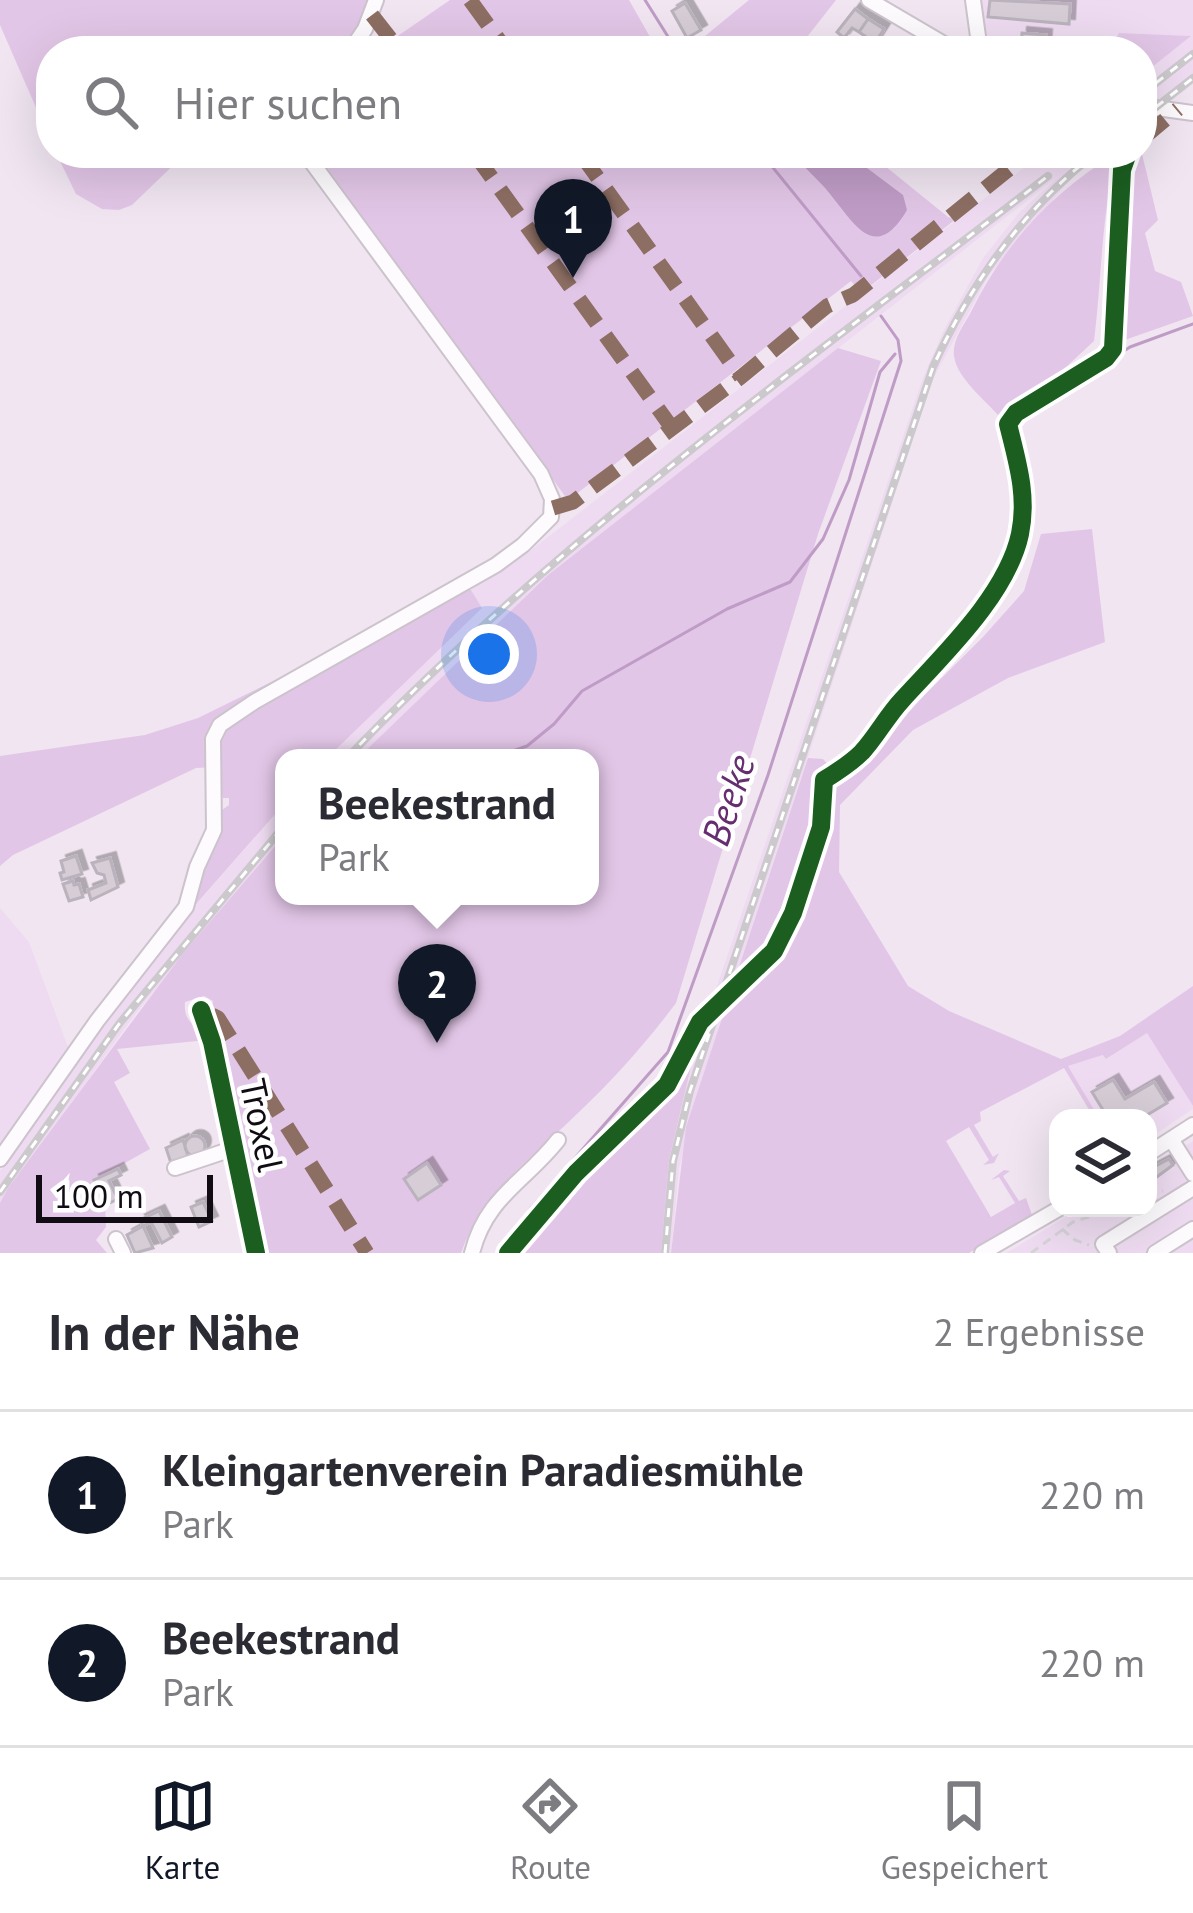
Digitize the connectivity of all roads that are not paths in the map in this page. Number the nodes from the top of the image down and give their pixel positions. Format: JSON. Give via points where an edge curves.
{"nodes":[{"id":1,"x":376,"y":0,"type":"edge"},
{"id":2,"x":869,"y":0,"type":"edge"},
{"id":3,"x":973,"y":0,"type":"edge"},
{"id":4,"x":360,"y":36,"type":"edge"},
{"id":5,"x":930,"y":36,"type":"edge"},
{"id":6,"x":978,"y":36,"type":"edge"},
{"id":7,"x":1157,"y":108,"type":"edge"},
{"id":8,"x":1193,"y":113,"type":"edge"},
{"id":9,"x":316,"y":168,"type":"edge"},
{"id":10,"x":201,"y":1010,"type":"dead end"},
{"id":11,"x":1193,"y":1125,"type":"edge"},
{"id":12,"x":1171,"y":1139,"type":"junction"},
{"id":13,"x":558,"y":1140,"type":"dead end"},
{"id":14,"x":1157,"y":1148,"type":"edge"},
{"id":15,"x":232,"y":1149,"type":"junction"},
{"id":16,"x":0,"y":1159,"type":"edge"},
{"id":17,"x":175,"y":1168,"type":"dead end"},
{"id":18,"x":1193,"y":1174,"type":"edge"},
{"id":19,"x":1193,"y":1188,"type":"edge"},
{"id":20,"x":1049,"y":1215,"type":"edge"},
{"id":21,"x":1193,"y":1229,"type":"edge"},
{"id":22,"x":1106,"y":1249,"type":"edge"},
{"id":23,"x":994,"y":1250,"type":"edge"},
{"id":24,"x":256,"y":1253,"type":"edge"},
{"id":25,"x":472,"y":1253,"type":"edge"},
{"id":26,"x":1155,"y":1253,"type":"edge"}],
"edges":[{"from":1,"to":4,"type":"street"},
{"from":2,"to":5,"type":"street"},
{"from":3,"to":6,"type":"street"},
{"from":7,"to":8,"type":"street"},
{"from":9,"to":16,"type":"street","via":[[541,474],[551,518],[496,566],[220,725],[212,748],[214,830],[186,907]]},
{"from":10,"to":15,"type":"street","name":"Troxel"},
{"from":11,"to":12,"type":"street"},
{"from":12,"to":14,"type":"street"},
{"from":12,"to":18,"type":"street"},
{"from":13,"to":25,"type":"street","via":[[489,1210]]},
{"from":15,"to":17,"type":"street","name":"Troxel"},
{"from":15,"to":24,"type":"street","name":"Troxel"},
{"from":19,"to":22,"type":"street"},
{"from":20,"to":23,"type":"street"},
{"from":21,"to":26,"type":"street"}]}
